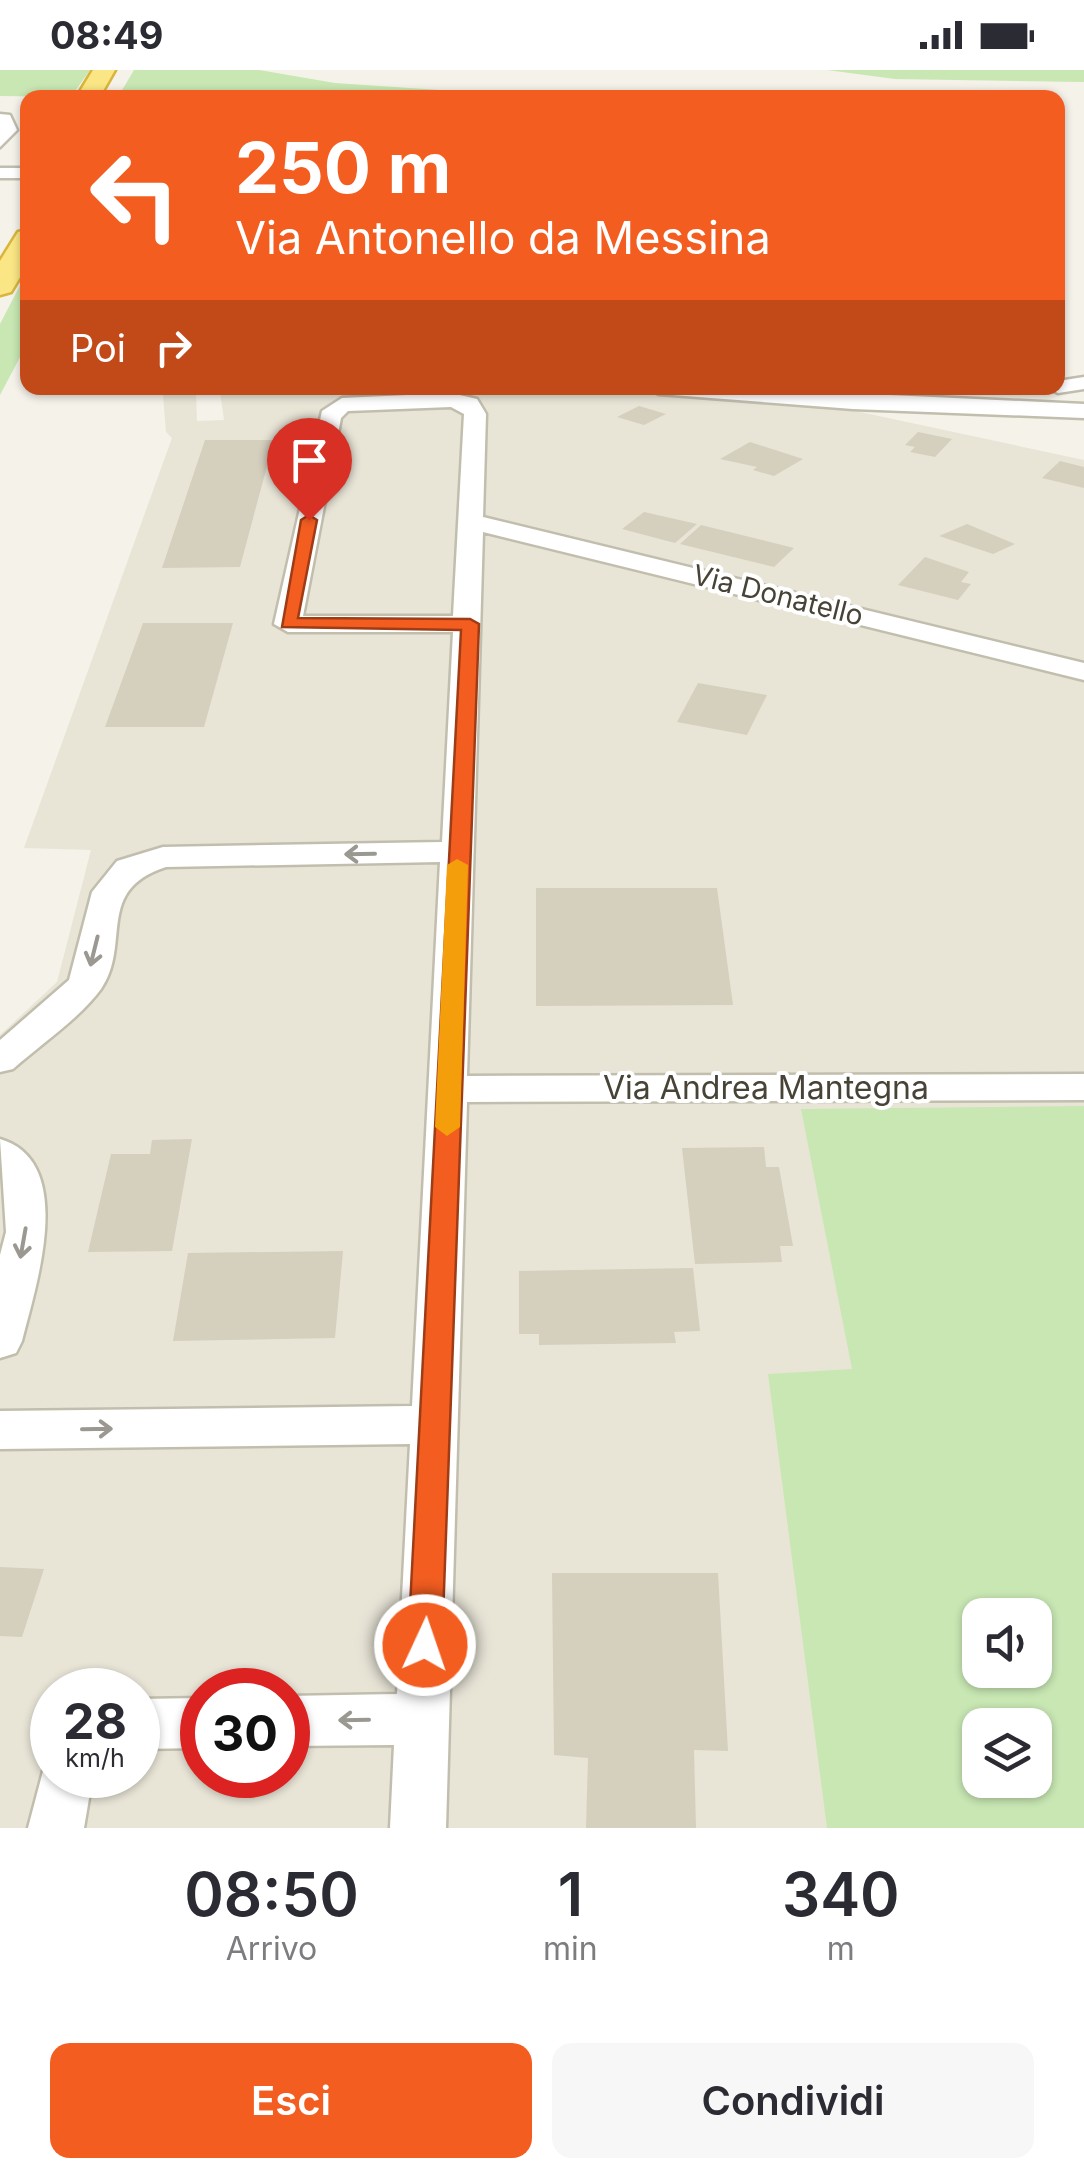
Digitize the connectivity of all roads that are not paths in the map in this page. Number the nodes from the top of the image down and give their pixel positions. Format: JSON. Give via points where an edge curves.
{"nodes":[{"id":1,"x":0,"y":118,"type":"edge"},
{"id":2,"x":0,"y":142,"type":"edge"},
{"id":3,"x":20,"y":227,"type":"edge"},
{"id":4,"x":20,"y":233,"type":"edge"},
{"id":5,"x":0,"y":244,"type":"edge"},
{"id":6,"x":0,"y":286,"type":"edge"},
{"id":7,"x":1084,"y":383,"type":"edge"},
{"id":8,"x":756,"y":395,"type":"edge"},
{"id":9,"x":1065,"y":398,"type":"edge"},
{"id":10,"x":470,"y":522,"type":"junction"},
{"id":11,"x":470,"y":624,"type":"junction"},
{"id":12,"x":1084,"y":672,"type":"edge"},
{"id":13,"x":458,"y":852,"type":"junction"},
{"id":14,"x":0,"y":1060,"type":"edge"},
{"id":15,"x":1084,"y":1087,"type":"edge"},
{"id":16,"x":449,"y":1089,"type":"junction"},
{"id":17,"x":0,"y":1153,"type":"edge"},
{"id":18,"x":0,"y":1341,"type":"edge"},
{"id":19,"x":436,"y":1425,"type":"junction"},
{"id":20,"x":0,"y":1430,"type":"edge"},
{"id":21,"x":421,"y":1719,"type":"junction"},
{"id":22,"x":310,"y":1721,"type":"edge"},
{"id":23,"x":62,"y":1798,"type":"edge"},
{"id":24,"x":56,"y":1828,"type":"edge"},
{"id":25,"x":418,"y":1828,"type":"edge"}],
"edges":[{"from":1,"to":2,"type":"street","via":[[9,130]]},
{"from":3,"to":5,"type":"highway"},
{"from":4,"to":6,"type":"highway"},
{"from":7,"to":9,"type":"street"},
{"from":8,"to":9,"type":"street","via":[[854,402]]},
{"from":10,"to":11,"type":"street"},
{"from":10,"to":11,"type":"street","via":[[475,414],[469,404],[342,405],[330,416],[288,624]]},
{"from":10,"to":12,"type":"street","name":"Via Donatello"},
{"from":11,"to":13,"type":"street"},
{"from":13,"to":14,"type":"street","one_way":true,"via":[[163,857],[129,868],[108,892],[86,984]]},
{"from":13,"to":16,"type":"street"},
{"from":15,"to":16,"type":"street","name":"Via Andrea Mantegna"},
{"from":16,"to":19,"type":"street"},
{"from":17,"to":18,"type":"street","one_way":true,"via":[[22,1183],[27,1232]]},
{"from":20,"to":19,"type":"street","one_way":true},
{"from":19,"to":21,"type":"street"},
{"from":21,"to":22,"type":"street","one_way":true},
{"from":21,"to":25,"type":"street"},
{"from":23,"to":24,"type":"street"}]}
